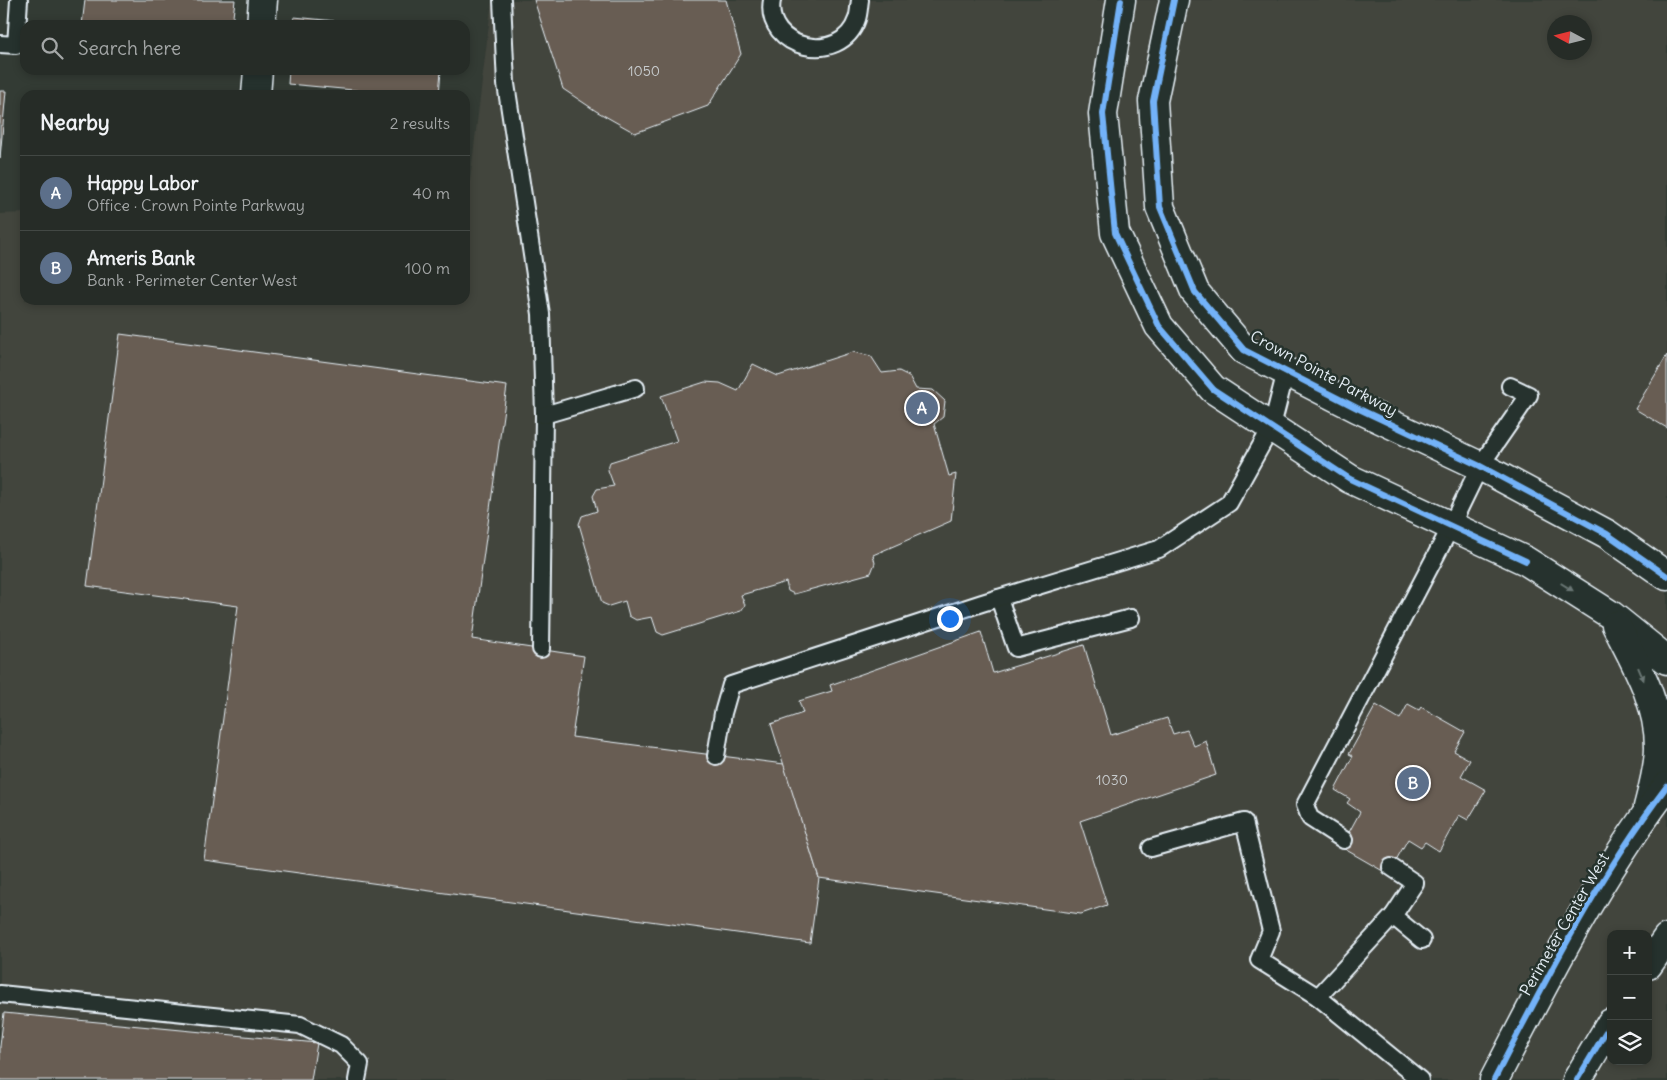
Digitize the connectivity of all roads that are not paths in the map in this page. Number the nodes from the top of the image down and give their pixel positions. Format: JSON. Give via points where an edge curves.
{"nodes":[{"id":1,"x":19,"y":0,"type":"edge"},
{"id":2,"x":263,"y":0,"type":"edge"},
{"id":3,"x":502,"y":0,"type":"edge"},
{"id":4,"x":772,"y":0,"type":"edge"},
{"id":5,"x":860,"y":0,"type":"edge"},
{"id":6,"x":1122,"y":0,"type":"edge"},
{"id":7,"x":1174,"y":0,"type":"edge"},
{"id":8,"x":261,"y":20,"type":"edge"},
{"id":9,"x":0,"y":44,"type":"edge"},
{"id":10,"x":258,"y":75,"type":"edge"},
{"id":11,"x":256,"y":90,"type":"edge"},
{"id":12,"x":1286,"y":371,"type":"junction"},
{"id":13,"x":1510,"y":386,"type":"dead end"},
{"id":14,"x":636,"y":388,"type":"dead end"},
{"id":15,"x":544,"y":415,"type":"junction"},
{"id":16,"x":1272,"y":426,"type":"junction"},
{"id":17,"x":1480,"y":466,"type":"junction"},
{"id":18,"x":1451,"y":525,"type":"junction"},
{"id":19,"x":1667,"y":576,"type":"edge"},
{"id":20,"x":999,"y":598,"type":"junction"},
{"id":21,"x":1611,"y":615,"type":"junction"},
{"id":22,"x":1131,"y":618,"type":"dead end"},
{"id":23,"x":540,"y":650,"type":"dead end"},
{"id":24,"x":1667,"y":660,"type":"edge"},
{"id":25,"x":716,"y":756,"type":"dead end"},
{"id":26,"x":1667,"y":786,"type":"edge"},
{"id":27,"x":1647,"y":813,"type":"junction"},
{"id":28,"x":1344,"y":840,"type":"dead end"},
{"id":29,"x":1151,"y":848,"type":"dead end"},
{"id":30,"x":1392,"y":867,"type":"dead end"},
{"id":31,"x":1393,"y":916,"type":"junction"},
{"id":32,"x":1667,"y":938,"type":"edge"},
{"id":33,"x":1422,"y":940,"type":"dead end"},
{"id":34,"x":1652,"y":959,"type":"edge"},
{"id":35,"x":0,"y":994,"type":"edge"},
{"id":36,"x":1318,"y":997,"type":"junction"},
{"id":37,"x":1607,"y":1030,"type":"edge"},
{"id":38,"x":357,"y":1080,"type":"edge"},
{"id":39,"x":1420,"y":1080,"type":"edge"},
{"id":40,"x":1494,"y":1080,"type":"edge"},
{"id":41,"x":1577,"y":1080,"type":"edge"}],
"edges":[{"from":1,"to":9,"type":"lane","via":[[16,45]]},
{"from":2,"to":8,"type":"street"},
{"from":3,"to":15,"type":"lane","via":[[506,84],[541,314]]},
{"from":4,"to":5,"type":"lane","via":[[777,26],[790,41],[809,48],[829,46],[846,37],[857,20]]},
{"from":6,"to":16,"type":"street","via":[[1103,114],[1115,233],[1159,326],[1212,389]]},
{"from":7,"to":12,"type":"street","name":"Crown Pointe Parkway","via":[[1154,101],[1160,207],[1195,292],[1244,350]]},
{"from":10,"to":11,"type":"street"},
{"from":12,"to":16,"type":"lane"},
{"from":12,"to":17,"type":"street","name":"Crown Pointe Parkway"},
{"from":13,"to":17,"type":"lane","via":[[1529,395]]},
{"from":14,"to":15,"type":"lane"},
{"from":15,"to":23,"type":"lane"},
{"from":16,"to":18,"type":"street","via":[[1350,479]]},
{"from":16,"to":20,"type":"lane","via":[[1229,503],[1159,549]]},
{"from":17,"to":18,"type":"lane"},
{"from":17,"to":19,"type":"street","name":"Crown Pointe Parkway","via":[[1607,534]]},
{"from":18,"to":21,"type":"street","one_way":true,"via":[[1526,561]]},
{"from":18,"to":28,"type":"lane","via":[[1305,805],[1310,818]]},
{"from":20,"to":22,"type":"lane","via":[[1016,648]]},
{"from":20,"to":25,"type":"lane","via":[[731,685],[722,713]]},
{"from":21,"to":24,"type":"street"},
{"from":21,"to":27,"type":"street","one_way":true,"via":[[1642,674],[1656,716],[1659,748]]},
{"from":26,"to":27,"type":"street","name":"Perimeter Center West"},
{"from":27,"to":40,"type":"street","name":"Perimeter Center West","via":[[1556,961]]},
{"from":29,"to":36,"type":"lane","via":[[1244,822],[1271,931],[1259,960]]},
{"from":30,"to":31,"type":"lane","via":[[1415,883]]},
{"from":31,"to":33,"type":"lane"},
{"from":31,"to":36,"type":"lane"},
{"from":32,"to":34,"type":"street"},
{"from":35,"to":38,"type":"lane","via":[[300,1025],[341,1045],[360,1064]]},
{"from":36,"to":39,"type":"lane"},
{"from":37,"to":41,"type":"street"}]}
